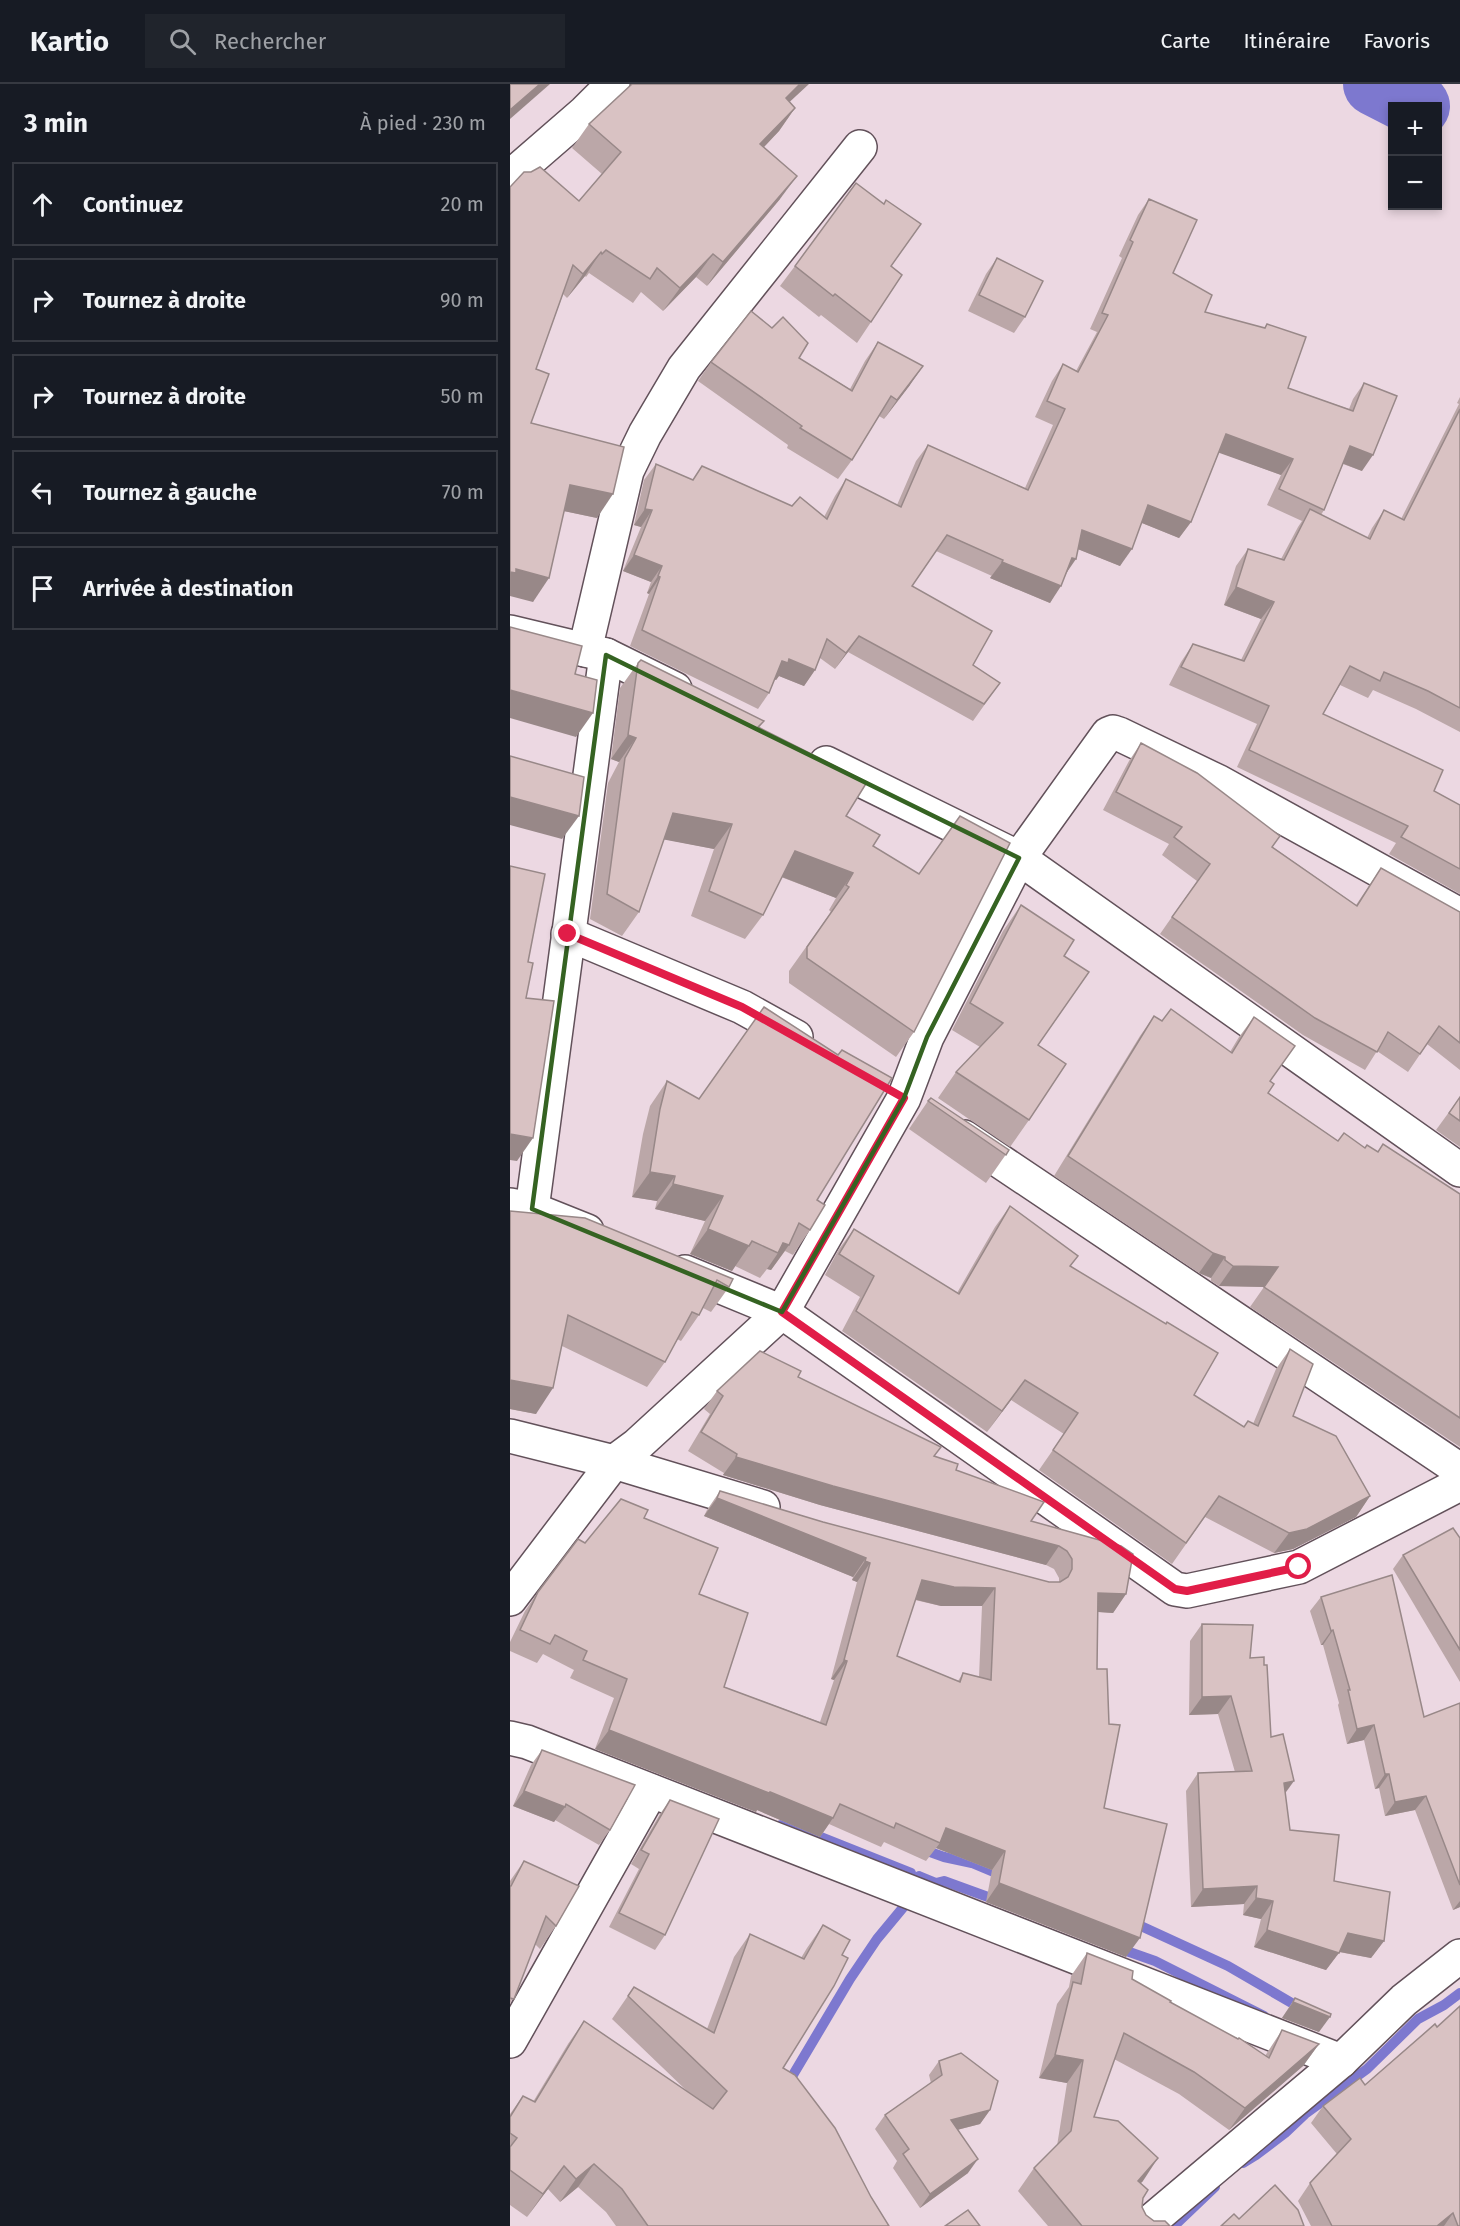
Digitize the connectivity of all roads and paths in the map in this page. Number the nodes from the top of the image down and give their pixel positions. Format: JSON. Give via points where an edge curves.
{"nodes":[{"id":1,"x":613,"y":84,"type":"edge"},
{"id":2,"x":860,"y":147,"type":"dead end"},
{"id":3,"x":510,"y":177,"type":"edge"},
{"id":4,"x":510,"y":632,"type":"edge"},
{"id":5,"x":595,"y":653,"type":"junction"},
{"id":6,"x":702,"y":702,"type":"edge"},
{"id":7,"x":797,"y":749,"type":"edge"},
{"id":8,"x":1019,"y":858,"type":"junction"},
{"id":9,"x":1460,"y":915,"type":"edge"},
{"id":10,"x":568,"y":934,"type":"junction"},
{"id":11,"x":823,"y":1052,"type":"edge"},
{"id":12,"x":874,"y":1081,"type":"edge"},
{"id":13,"x":924,"y":1111,"type":"junction"},
{"id":14,"x":1460,"y":1170,"type":"edge"},
{"id":15,"x":521,"y":1207,"type":"edge"},
{"id":16,"x":619,"y":1245,"type":"edge"},
{"id":17,"x":662,"y":1263,"type":"edge"},
{"id":18,"x":782,"y":1312,"type":"junction"},
{"id":19,"x":510,"y":1437,"type":"edge"},
{"id":20,"x":614,"y":1462,"type":"junction"},
{"id":21,"x":1460,"y":1470,"type":"edge"},
{"id":22,"x":1460,"y":1484,"type":"edge"},
{"id":23,"x":793,"y":1516,"type":"edge"},
{"id":24,"x":510,"y":1599,"type":"edge"},
{"id":25,"x":510,"y":1738,"type":"edge"},
{"id":26,"x":651,"y":1791,"type":"junction"},
{"id":27,"x":1460,"y":1956,"type":"edge"},
{"id":28,"x":510,"y":2041,"type":"edge"},
{"id":29,"x":1341,"y":2061,"type":"junction"},
{"id":30,"x":1145,"y":2226,"type":"edge"}],
"edges":[{"from":1,"to":3,"type":"street"},
{"from":2,"to":5,"type":"street","via":[[684,368],[645,434],[627,471]]},
{"from":4,"to":5,"type":"street"},
{"from":5,"to":6,"type":"street"},
{"from":5,"to":10,"type":"street"},
{"from":7,"to":8,"type":"street"},
{"from":8,"to":9,"type":"street","via":[[1113,732],[1219,782]]},
{"from":8,"to":13,"type":"street","via":[[927,1037]]},
{"from":8,"to":14,"type":"street"},
{"from":10,"to":11,"type":"street","via":[[742,1007]]},
{"from":10,"to":15,"type":"street"},
{"from":12,"to":13,"type":"street"},
{"from":13,"to":18,"type":"street"},
{"from":13,"to":21,"type":"street"},
{"from":15,"to":16,"type":"street"},
{"from":17,"to":18,"type":"street"},
{"from":18,"to":20,"type":"street"},
{"from":18,"to":22,"type":"street","via":[[1175,1589],[1187,1591],[1299,1567]]},
{"from":19,"to":20,"type":"street"},
{"from":20,"to":23,"type":"street"},
{"from":20,"to":24,"type":"street"},
{"from":25,"to":26,"type":"street"},
{"from":26,"to":28,"type":"street"},
{"from":26,"to":29,"type":"street"},
{"from":27,"to":29,"type":"street","via":[[1404,2000]]},
{"from":29,"to":30,"type":"street"}]}
